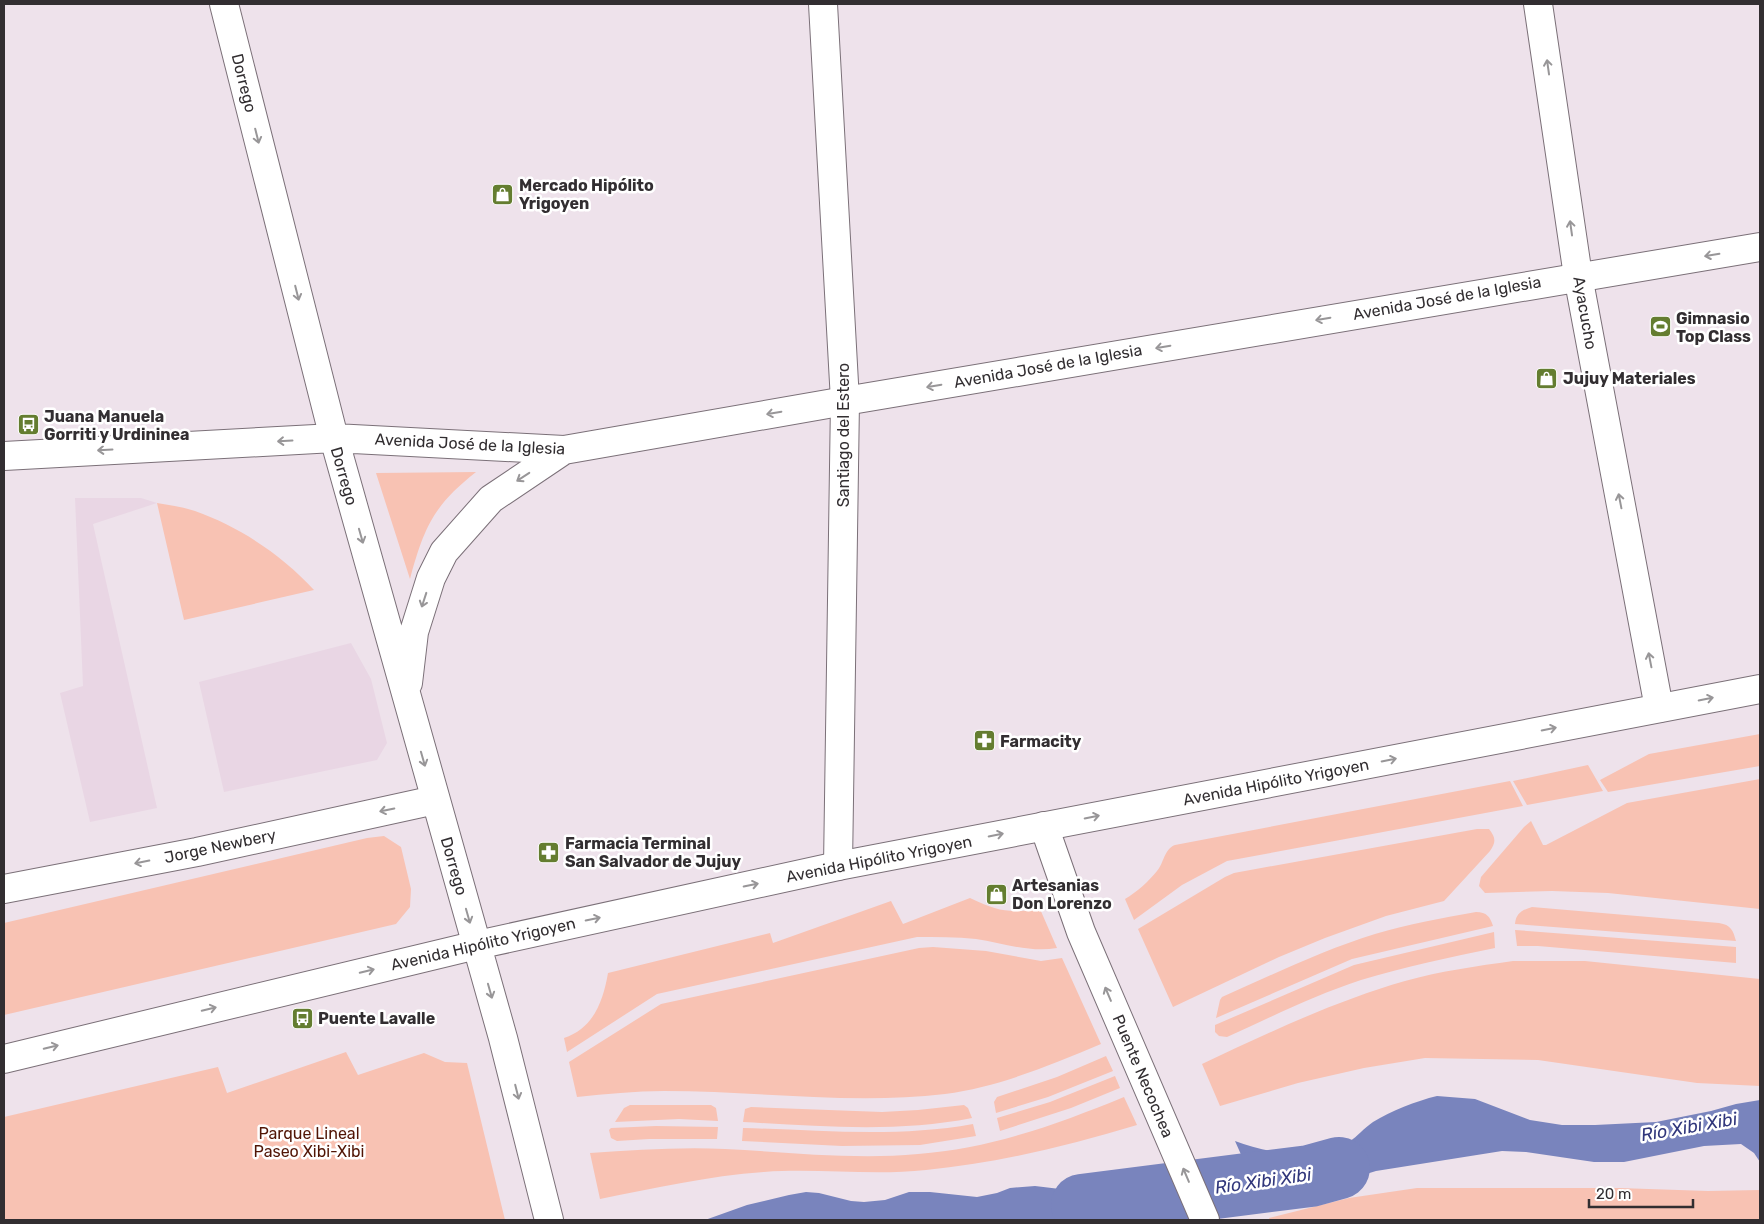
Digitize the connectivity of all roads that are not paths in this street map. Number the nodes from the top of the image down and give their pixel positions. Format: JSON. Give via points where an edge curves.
{"nodes":[{"id":1,"x":224,"y":4,"type":"edge"},
{"id":2,"x":823,"y":4,"type":"edge"},
{"id":3,"x":1538,"y":4,"type":"edge"},
{"id":4,"x":1760,"y":247,"type":"edge"},
{"id":5,"x":1578,"y":276,"type":"junction"},
{"id":6,"x":846,"y":400,"type":"junction"},
{"id":7,"x":334,"y":438,"type":"junction"},
{"id":8,"x":564,"y":450,"type":"junction"},
{"id":9,"x":4,"y":456,"type":"edge"},
{"id":10,"x":1760,"y":689,"type":"edge"},
{"id":11,"x":1659,"y":708,"type":"junction"},
{"id":12,"x":412,"y":719,"type":"junction"},
{"id":13,"x":434,"y":800,"type":"junction"},
{"id":14,"x":1044,"y":826,"type":"junction"},
{"id":15,"x":838,"y":866,"type":"junction"},
{"id":16,"x":4,"y":889,"type":"edge"},
{"id":17,"x":477,"y":944,"type":"junction"},
{"id":18,"x":4,"y":1059,"type":"edge"},
{"id":19,"x":549,"y":1220,"type":"edge"},
{"id":20,"x":1205,"y":1220,"type":"edge"}],
"edges":[{"from":1,"to":7,"type":"main road","name":"Dorrego","one_way":true},
{"from":2,"to":6,"type":"main road","name":"Santiago del Estero"},
{"from":5,"to":3,"type":"main road","name":"Ayacucho","one_way":true},
{"from":4,"to":5,"type":"main road","name":"Avenida José de la Iglesia","one_way":true},
{"from":5,"to":6,"type":"main road","name":"Avenida José de la Iglesia","one_way":true},
{"from":11,"to":5,"type":"main road","name":"Ayacucho","one_way":true},
{"from":6,"to":8,"type":"main road","name":"Avenida José de la Iglesia","one_way":true},
{"from":6,"to":15,"type":"main road","name":"Santiago del Estero"},
{"from":7,"to":8,"type":"main road","name":"Avenida José de la Iglesia"},
{"from":7,"to":9,"type":"main road","name":"Avenida José de la Iglesia","one_way":true},
{"from":7,"to":12,"type":"main road","name":"Dorrego","one_way":true},
{"from":8,"to":12,"type":"main road","one_way":true,"via":[[491,499],[444,552],[431,578],[414,632],[408,678]]},
{"from":11,"to":10,"type":"main road","name":"Avenida Hipólito Yrigoyen","one_way":true},
{"from":14,"to":11,"type":"main road","name":"Avenida Hipólito Yrigoyen","one_way":true},
{"from":12,"to":13,"type":"main road","name":"Dorrego","one_way":true},
{"from":13,"to":16,"type":"main road","name":"Jorge Newbery","one_way":true,"via":[[197,852]]},
{"from":13,"to":17,"type":"main road","name":"Dorrego","one_way":true},
{"from":15,"to":14,"type":"main road","name":"Avenida Hipólito Yrigoyen","one_way":true},
{"from":20,"to":14,"type":"main road","name":"Puente Necochea","one_way":true,"via":[[1082,932]]},
{"from":17,"to":15,"type":"main road","name":"Avenida Hipólito Yrigoyen","one_way":true},
{"from":18,"to":17,"type":"main road","name":"Avenida Hipólito Yrigoyen","one_way":true},
{"from":17,"to":19,"type":"main road","one_way":true}]}
